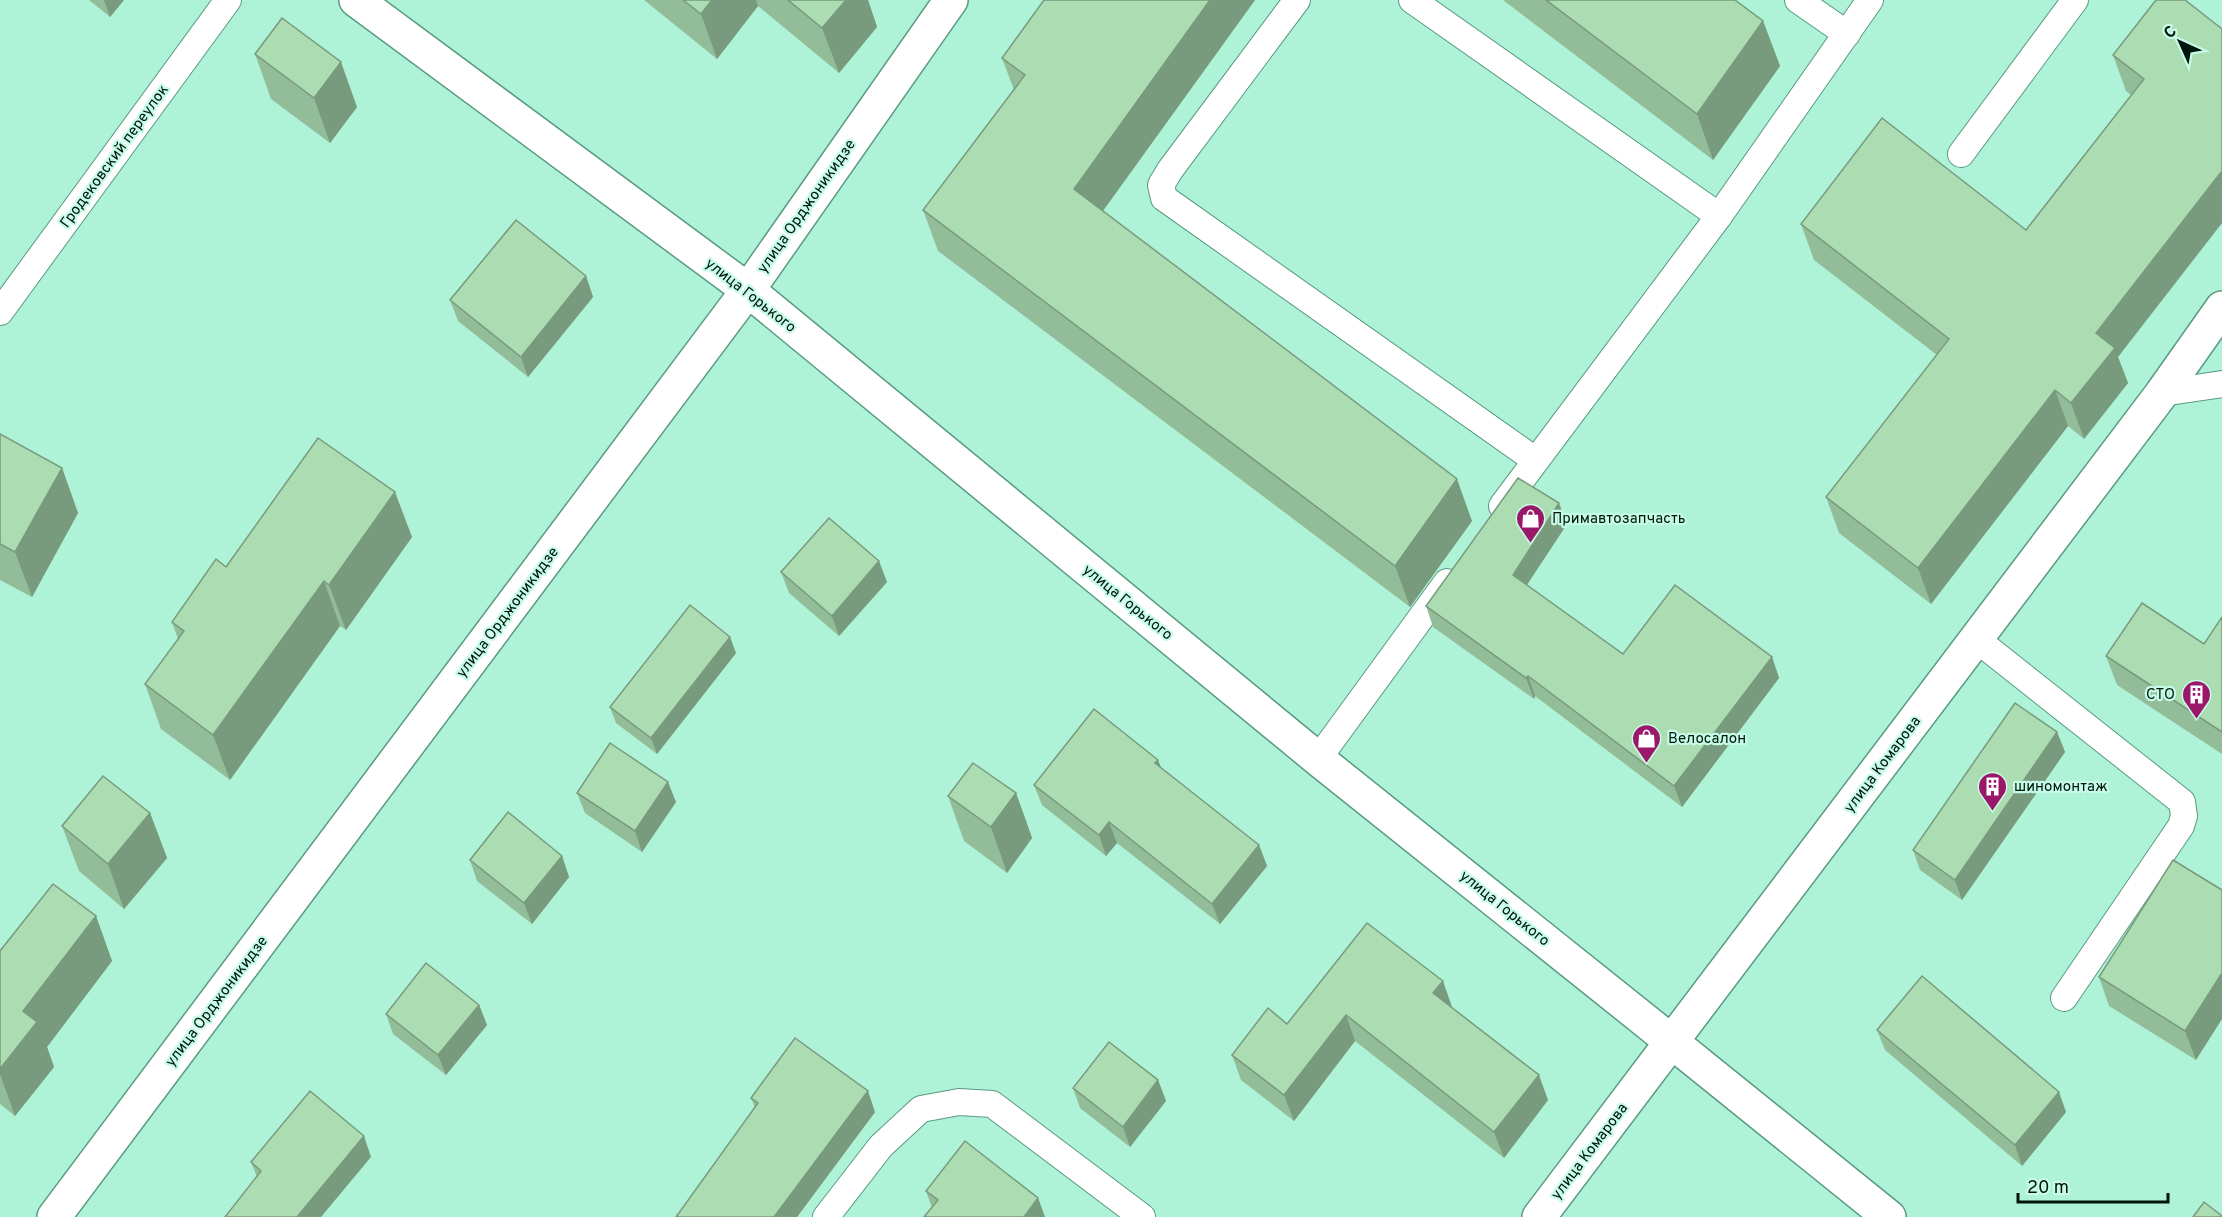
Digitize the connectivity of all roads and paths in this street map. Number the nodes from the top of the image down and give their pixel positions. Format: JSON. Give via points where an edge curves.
{"nodes":[{"id":1,"x":228,"y":0,"type":"edge"},
{"id":2,"x":356,"y":0,"type":"edge"},
{"id":3,"x":951,"y":0,"type":"edge"},
{"id":4,"x":1297,"y":0,"type":"edge"},
{"id":5,"x":1412,"y":0,"type":"edge"},
{"id":6,"x":1798,"y":0,"type":"edge"},
{"id":7,"x":1870,"y":0,"type":"edge"},
{"id":8,"x":2074,"y":0,"type":"edge"},
{"id":9,"x":1847,"y":34,"type":"junction"},
{"id":10,"x":1961,"y":154,"type":"dead end"},
{"id":11,"x":1719,"y":216,"type":"junction"},
{"id":12,"x":748,"y":290,"type":"junction"},
{"id":13,"x":2222,"y":309,"type":"edge"},
{"id":14,"x":0,"y":312,"type":"edge"},
{"id":15,"x":2222,"y":384,"type":"edge"},
{"id":16,"x":2162,"y":393,"type":"junction"},
{"id":17,"x":1535,"y":460,"type":"junction"},
{"id":18,"x":1486,"y":527,"type":"edge"},
{"id":19,"x":1458,"y":566,"type":"edge"},
{"id":20,"x":1977,"y":639,"type":"junction"},
{"id":21,"x":1318,"y":759,"type":"junction"},
{"id":22,"x":2064,"y":998,"type":"dead end"},
{"id":23,"x":1672,"y":1041,"type":"junction"},
{"id":24,"x":54,"y":1217,"type":"edge"},
{"id":25,"x":826,"y":1217,"type":"edge"},
{"id":26,"x":1142,"y":1217,"type":"edge"},
{"id":27,"x":1539,"y":1217,"type":"edge"},
{"id":28,"x":1889,"y":1217,"type":"edge"}],
"edges":[{"from":1,"to":14,"type":"lane","name":"Гродековский переулок"},
{"from":2,"to":12,"type":"main road","name":"улица Горького"},
{"from":3,"to":12,"type":"main road","name":"улица Орджоникидзе"},
{"from":4,"to":17,"type":"lane","via":[[1170,170],[1161,185],[1164,198]]},
{"from":5,"to":11,"type":"lane"},
{"from":6,"to":9,"type":"lane"},
{"from":7,"to":9,"type":"lane"},
{"from":8,"to":10,"type":"lane"},
{"from":9,"to":11,"type":"lane"},
{"from":11,"to":17,"type":"lane"},
{"from":12,"to":21,"type":"main road","name":"улица Горького"},
{"from":12,"to":24,"type":"main road","name":"улица Орджоникидзе"},
{"from":13,"to":16,"type":"main road","name":"улица Комарова"},
{"from":15,"to":16,"type":"lane"},
{"from":16,"to":20,"type":"main road","name":"улица Комарова"},
{"from":17,"to":18,"type":"lane"},
{"from":19,"to":21,"type":"lane"},
{"from":20,"to":22,"type":"lane","via":[[2182,802],[2181,826]]},
{"from":20,"to":23,"type":"main road","name":"улица Комарова"},
{"from":21,"to":23,"type":"main road","name":"улица Горького"},
{"from":23,"to":27,"type":"main road","name":"улица Комарова"},
{"from":23,"to":28,"type":"main road","name":"улица Горького"},
{"from":25,"to":26,"type":"lane","via":[[881,1146],[921,1109],[959,1102],[992,1104]]}]}
